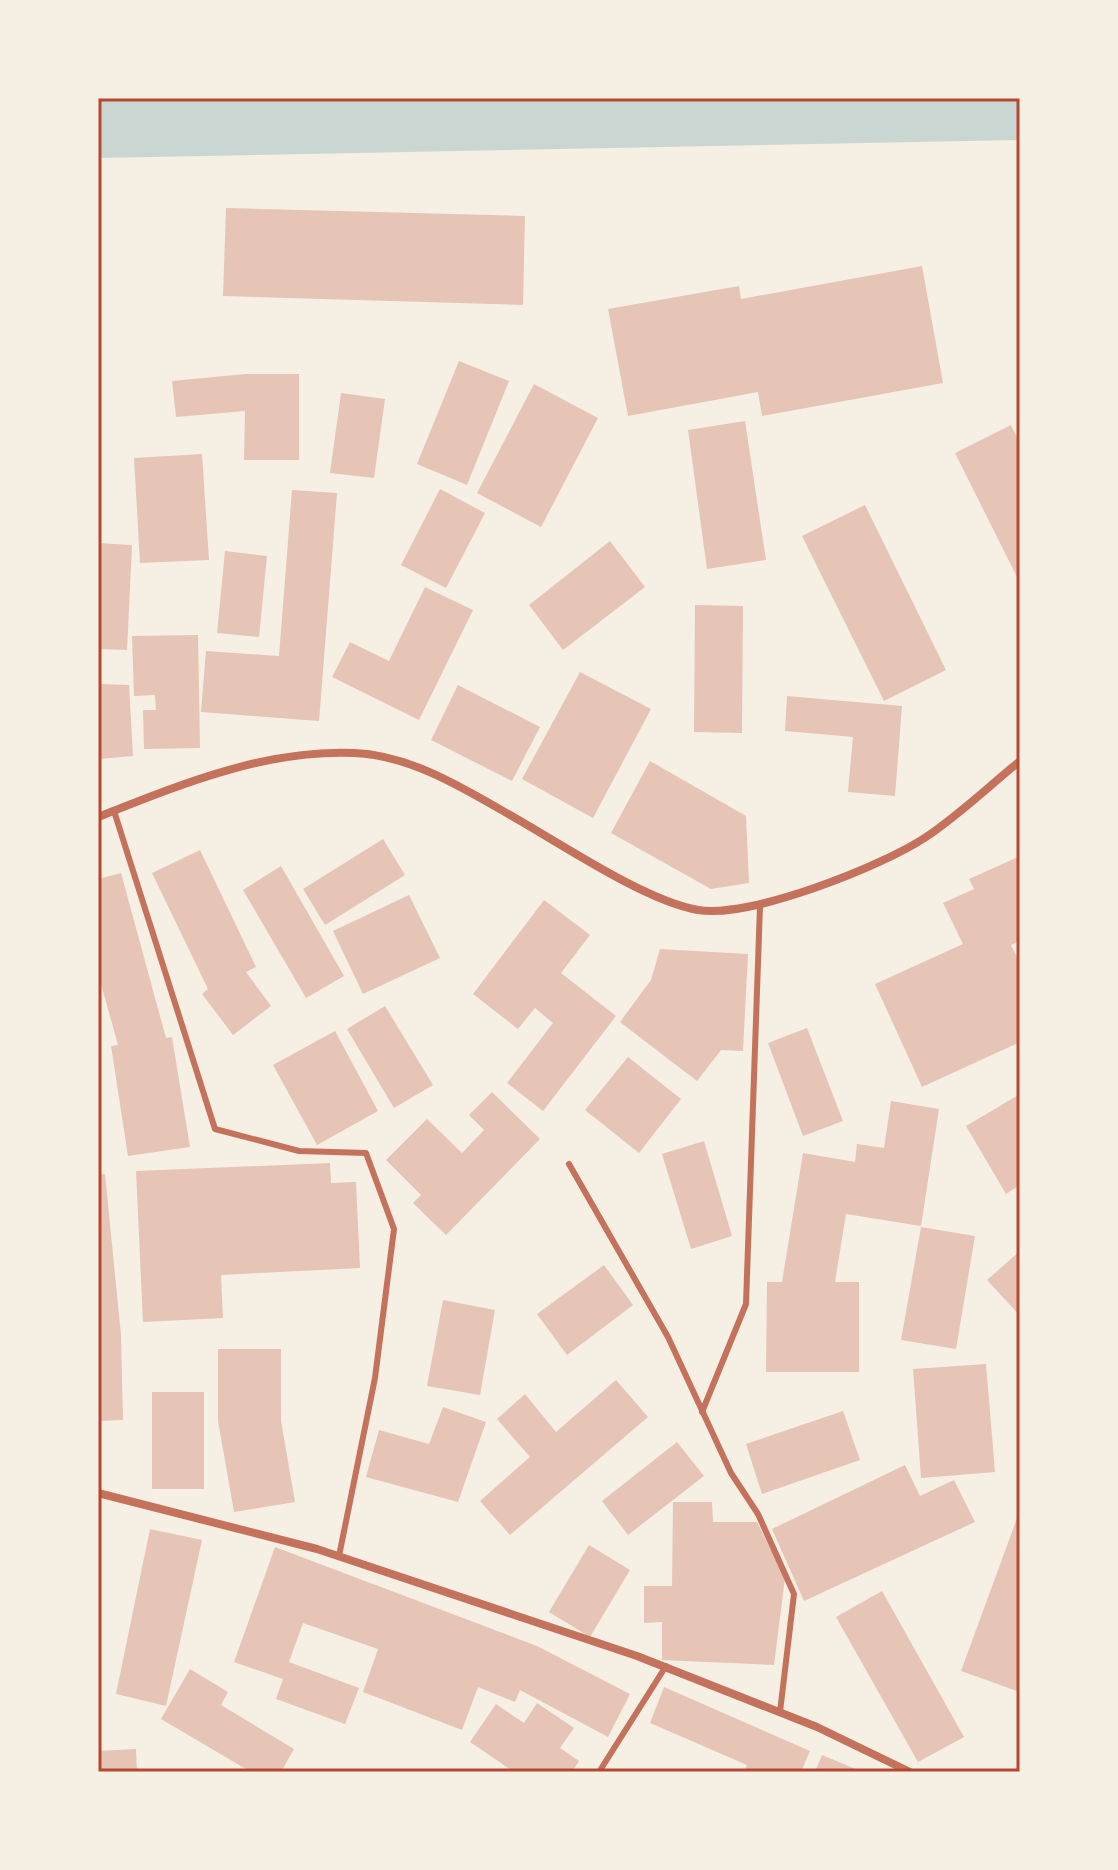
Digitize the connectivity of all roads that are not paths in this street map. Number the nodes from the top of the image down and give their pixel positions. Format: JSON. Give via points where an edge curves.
{"nodes":[{"id":1,"x":1020,"y":761,"type":"edge"},
{"id":2,"x":114,"y":811,"type":"junction"},
{"id":3,"x":98,"y":817,"type":"edge"},
{"id":4,"x":760,"y":906,"type":"junction"},
{"id":5,"x":569,"y":1164,"type":"dead end"},
{"id":6,"x":702,"y":1412,"type":"junction"},
{"id":7,"x":98,"y":1493,"type":"edge"},
{"id":8,"x":339,"y":1556,"type":"junction"},
{"id":9,"x":666,"y":1666,"type":"junction"},
{"id":10,"x":780,"y":1712,"type":"junction"},
{"id":11,"x":599,"y":1772,"type":"edge"},
{"id":12,"x":910,"y":1772,"type":"edge"}],
"edges":[{"from":1,"to":4,"type":"street","via":[[924,838],[819,887]]},
{"from":2,"to":3,"type":"street"},
{"from":2,"to":4,"type":"street","via":[[200,778],[276,758],[355,753],[407,762],[660,899],[700,911]]},
{"from":2,"to":8,"type":"lane","via":[[215,1129],[299,1151],[366,1153],[394,1229],[375,1378]]},
{"from":4,"to":6,"type":"lane","via":[[746,1304]]},
{"from":5,"to":6,"type":"lane","via":[[668,1337]]},
{"from":6,"to":10,"type":"lane","via":[[794,1594]]},
{"from":7,"to":8,"type":"street"},
{"from":8,"to":9,"type":"street"},
{"from":9,"to":10,"type":"street"},
{"from":9,"to":11,"type":"lane"},
{"from":10,"to":12,"type":"street"}]}
